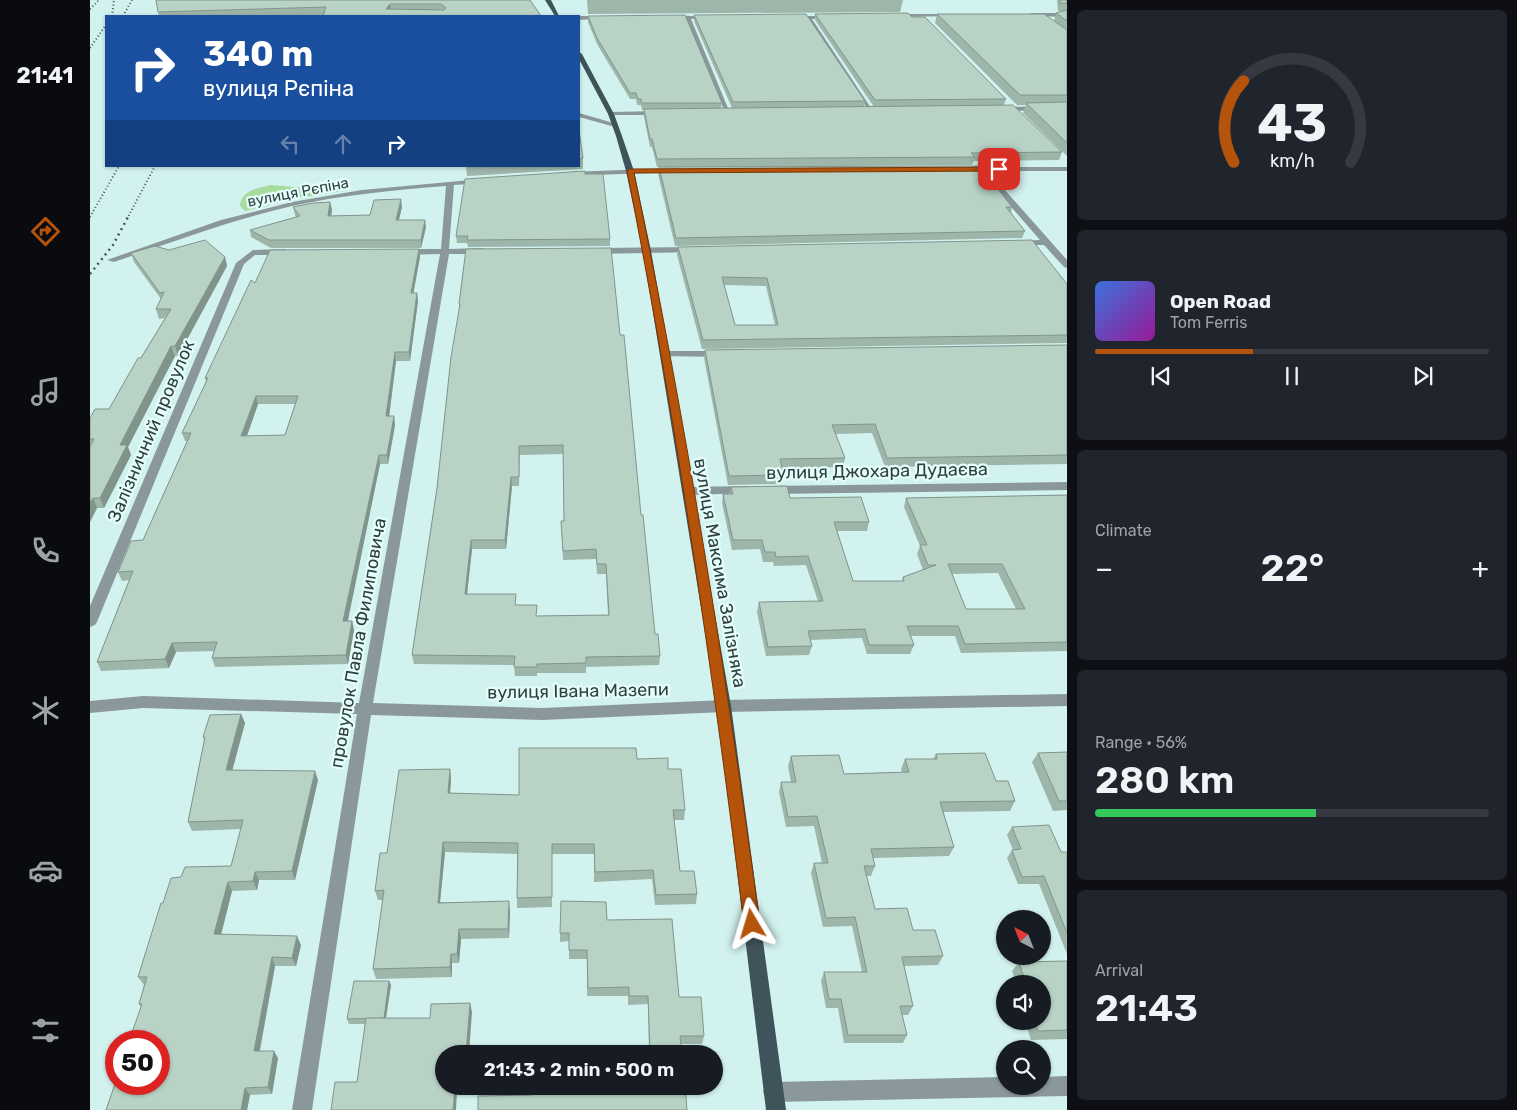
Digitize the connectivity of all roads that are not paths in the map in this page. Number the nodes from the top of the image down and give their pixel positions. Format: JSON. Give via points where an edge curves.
{"nodes":[{"id":1,"x":548,"y":0,"type":"edge"},
{"id":2,"x":556,"y":15,"type":"edge"},
{"id":3,"x":1024,"y":15,"type":"edge"},
{"id":4,"x":1039,"y":15,"type":"junction"},
{"id":5,"x":1067,"y":15,"type":"edge"},
{"id":6,"x":886,"y":16,"type":"edge"},
{"id":7,"x":962,"y":16,"type":"edge"},
{"id":8,"x":661,"y":17,"type":"edge"},
{"id":9,"x":688,"y":17,"type":"junction"},
{"id":10,"x":716,"y":17,"type":"edge"},
{"id":11,"x":781,"y":17,"type":"edge"},
{"id":12,"x":808,"y":17,"type":"junction"},
{"id":13,"x":838,"y":17,"type":"edge"},
{"id":14,"x":580,"y":18,"type":"edge"},
{"id":15,"x":607,"y":18,"type":"edge"},
{"id":16,"x":1047,"y":21,"type":"edge"},
{"id":17,"x":580,"y":56,"type":"edge"},
{"id":18,"x":1007,"y":102,"type":"edge"},
{"id":19,"x":1067,"y":108,"type":"edge"},
{"id":20,"x":994,"y":109,"type":"edge"},
{"id":21,"x":1014,"y":109,"type":"junction"},
{"id":22,"x":861,"y":110,"type":"edge"},
{"id":23,"x":870,"y":110,"type":"junction"},
{"id":24,"x":880,"y":110,"type":"edge"},
{"id":25,"x":719,"y":112,"type":"edge"},
{"id":26,"x":728,"y":112,"type":"junction"},
{"id":27,"x":738,"y":112,"type":"edge"},
{"id":28,"x":671,"y":113,"type":"edge"},
{"id":29,"x":611,"y":114,"type":"junction"},
{"id":30,"x":580,"y":115,"type":"edge"},
{"id":31,"x":1020,"y":116,"type":"edge"},
{"id":32,"x":615,"y":125,"type":"junction"},
{"id":33,"x":953,"y":169,"type":"edge"},
{"id":34,"x":982,"y":169,"type":"junction"},
{"id":35,"x":1067,"y":169,"type":"edge"},
{"id":36,"x":686,"y":170,"type":"edge"},
{"id":37,"x":630,"y":171,"type":"junction"},
{"id":38,"x":558,"y":174,"type":"edge"},
{"id":39,"x":490,"y":180,"type":"edge"},
{"id":40,"x":450,"y":183,"type":"junction"},
{"id":41,"x":1048,"y":242,"type":"junction"},
{"id":42,"x":1009,"y":243,"type":"edge"},
{"id":43,"x":707,"y":250,"type":"edge"},
{"id":44,"x":494,"y":251,"type":"edge"},
{"id":45,"x":583,"y":251,"type":"edge"},
{"id":46,"x":646,"y":251,"type":"junction"},
{"id":47,"x":298,"y":252,"type":"edge"},
{"id":48,"x":396,"y":252,"type":"edge"},
{"id":49,"x":446,"y":252,"type":"junction"},
{"id":50,"x":111,"y":260,"type":"dead end"},
{"id":51,"x":1067,"y":265,"type":"edge"},
{"id":52,"x":664,"y":354,"type":"junction"},
{"id":53,"x":730,"y":354,"type":"edge"},
{"id":54,"x":1067,"y":486,"type":"edge"},
{"id":55,"x":688,"y":490,"type":"junction"},
{"id":56,"x":90,"y":622,"type":"edge"},
{"id":57,"x":1067,"y":700,"type":"edge"},
{"id":58,"x":724,"y":706,"type":"junction"},
{"id":59,"x":90,"y":708,"type":"edge"},
{"id":60,"x":365,"y":708,"type":"junction"},
{"id":61,"x":1067,"y":1086,"type":"edge"},
{"id":62,"x":775,"y":1101,"type":"edge"},
{"id":63,"x":302,"y":1110,"type":"edge"}],
"edges":[{"from":1,"to":2,"type":"main road"},
{"from":3,"to":4,"type":"street"},
{"from":4,"to":5,"type":"street"},
{"from":4,"to":16,"type":"street"},
{"from":6,"to":7,"type":"street","via":[[925,19]]},
{"from":8,"to":9,"type":"street"},
{"from":9,"to":10,"type":"street"},
{"from":9,"to":26,"type":"street"},
{"from":11,"to":12,"type":"street"},
{"from":12,"to":13,"type":"street"},
{"from":12,"to":23,"type":"street"},
{"from":14,"to":15,"type":"street"},
{"from":17,"to":29,"type":"main road","name":"вулиця Максима Залізняка"},
{"from":18,"to":21,"type":"street"},
{"from":19,"to":21,"type":"street"},
{"from":20,"to":21,"type":"street"},
{"from":21,"to":31,"type":"street"},
{"from":22,"to":23,"type":"street"},
{"from":23,"to":24,"type":"street"},
{"from":25,"to":26,"type":"street"},
{"from":26,"to":27,"type":"street"},
{"from":28,"to":29,"type":"street"},
{"from":29,"to":32,"type":"main road","name":"вулиця Максима Залізняка"},
{"from":30,"to":32,"type":"street"},
{"from":32,"to":37,"type":"main road","name":"вулиця Максима Залізняка"},
{"from":33,"to":34,"type":"street"},
{"from":34,"to":35,"type":"street"},
{"from":34,"to":41,"type":"street"},
{"from":36,"to":37,"type":"street"},
{"from":37,"to":38,"type":"street"},
{"from":37,"to":46,"type":"main road","name":"вулиця Максима Залізняка"},
{"from":39,"to":40,"type":"street","name":"вулиця Рєпіна"},
{"from":40,"to":49,"type":"street","name":"провулок Павла Филиповича"},
{"from":40,"to":50,"type":"street","name":"вулиця Рєпіна","via":[[292,204],[237,218]]},
{"from":41,"to":42,"type":"street"},
{"from":41,"to":51,"type":"street"},
{"from":43,"to":46,"type":"street"},
{"from":44,"to":49,"type":"street"},
{"from":45,"to":46,"type":"street"},
{"from":46,"to":52,"type":"main road","name":"вулиця Максима Залізняка"},
{"from":47,"to":56,"type":"street","name":"Залізничний провулок","via":[[258,252],[240,264]]},
{"from":48,"to":49,"type":"street"},
{"from":49,"to":60,"type":"street","name":"провулок Павла Филиповича"},
{"from":52,"to":53,"type":"street"},
{"from":52,"to":55,"type":"main road","name":"вулиця Максима Залізняка"},
{"from":54,"to":55,"type":"street","name":"вулиця Джохара Дудаєва"},
{"from":55,"to":58,"type":"main road","name":"вулиця Максима Залізняка"},
{"from":57,"to":58,"type":"street","name":"вулиця Івана Мазепи"},
{"from":58,"to":60,"type":"street","name":"вулиця Івана Мазепи","via":[[542,714]]},
{"from":58,"to":62,"type":"main road","name":"вулиця Максима Залізняка"},
{"from":59,"to":60,"type":"street","name":"вулиця Івана Мазепи","via":[[143,702]]},
{"from":60,"to":63,"type":"street","name":"провулок Павла Филиповича"},
{"from":61,"to":62,"type":"street"}]}
